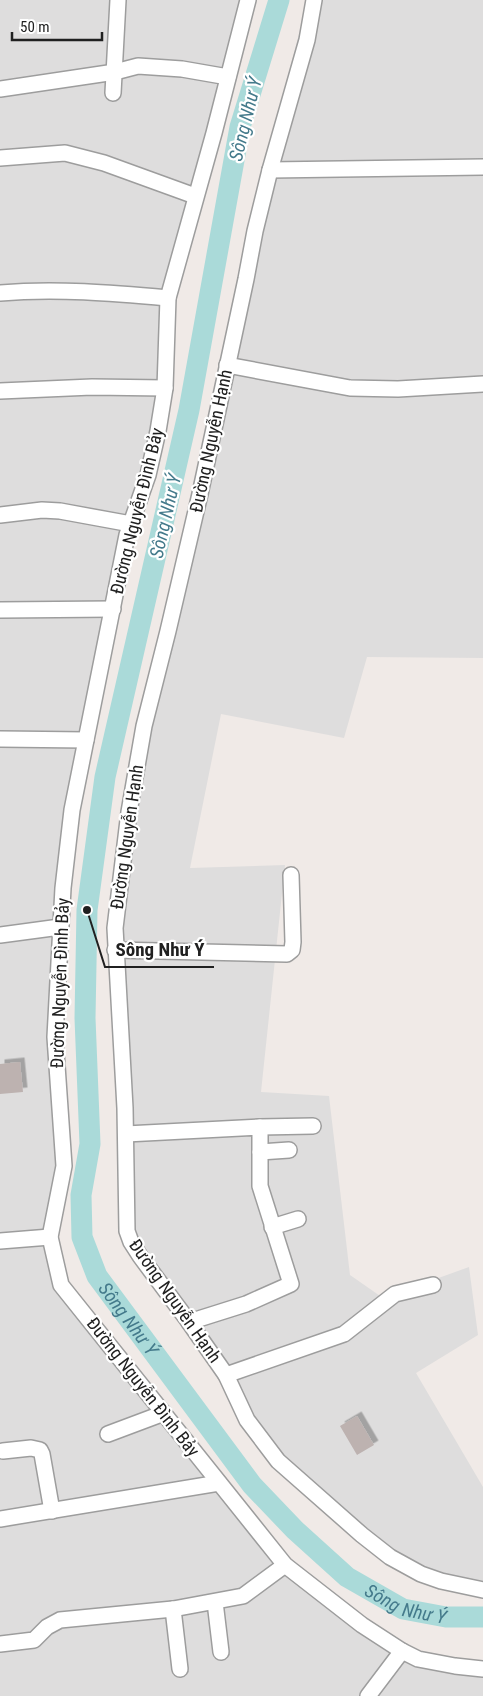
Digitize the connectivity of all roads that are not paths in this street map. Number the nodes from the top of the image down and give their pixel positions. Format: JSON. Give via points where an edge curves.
{"nodes":[{"id":1,"x":118,"y":0,"type":"edge"},
{"id":2,"x":248,"y":0,"type":"edge"},
{"id":3,"x":314,"y":0,"type":"edge"},
{"id":4,"x":114,"y":72,"type":"junction"},
{"id":5,"x":228,"y":77,"type":"junction"},
{"id":6,"x":0,"y":89,"type":"edge"},
{"id":7,"x":113,"y":93,"type":"dead end"},
{"id":8,"x":0,"y":158,"type":"edge"},
{"id":9,"x":483,"y":167,"type":"edge"},
{"id":10,"x":270,"y":170,"type":"junction"},
{"id":11,"x":195,"y":196,"type":"junction"},
{"id":12,"x":0,"y":294,"type":"edge"},
{"id":13,"x":168,"y":298,"type":"junction"},
{"id":14,"x":227,"y":365,"type":"junction"},
{"id":15,"x":483,"y":384,"type":"edge"},
{"id":16,"x":164,"y":388,"type":"junction"},
{"id":17,"x":0,"y":391,"type":"edge"},
{"id":18,"x":0,"y":515,"type":"edge"},
{"id":19,"x":131,"y":524,"type":"junction"},
{"id":20,"x":113,"y":609,"type":"junction"},
{"id":21,"x":0,"y":610,"type":"edge"},
{"id":22,"x":0,"y":739,"type":"edge"},
{"id":23,"x":86,"y":740,"type":"junction"},
{"id":24,"x":291,"y":875,"type":"dead end"},
{"id":25,"x":60,"y":927,"type":"junction"},
{"id":26,"x":0,"y":934,"type":"edge"},
{"id":27,"x":115,"y":950,"type":"junction"},
{"id":28,"x":313,"y":1126,"type":"dead end"},
{"id":29,"x":260,"y":1127,"type":"junction"},
{"id":30,"x":126,"y":1134,"type":"junction"},
{"id":31,"x":289,"y":1150,"type":"dead end"},
{"id":32,"x":260,"y":1152,"type":"junction"},
{"id":33,"x":298,"y":1219,"type":"dead end"},
{"id":34,"x":272,"y":1227,"type":"junction"},
{"id":35,"x":50,"y":1237,"type":"junction"},
{"id":36,"x":0,"y":1241,"type":"edge"},
{"id":37,"x":433,"y":1285,"type":"dead end"},
{"id":38,"x":189,"y":1322,"type":"junction"},
{"id":39,"x":226,"y":1375,"type":"junction"},
{"id":40,"x":164,"y":1413,"type":"junction"},
{"id":41,"x":108,"y":1434,"type":"dead end"},
{"id":42,"x":3,"y":1451,"type":"dead end"},
{"id":43,"x":219,"y":1483,"type":"junction"},
{"id":44,"x":52,"y":1510,"type":"junction"},
{"id":45,"x":0,"y":1519,"type":"edge"},
{"id":46,"x":285,"y":1565,"type":"junction"},
{"id":47,"x":483,"y":1590,"type":"edge"},
{"id":48,"x":215,"y":1602,"type":"junction"},
{"id":49,"x":173,"y":1609,"type":"junction"},
{"id":50,"x":0,"y":1644,"type":"edge"},
{"id":51,"x":402,"y":1651,"type":"junction"},
{"id":52,"x":221,"y":1652,"type":"dead end"},
{"id":53,"x":180,"y":1669,"type":"dead end"},
{"id":54,"x":483,"y":1669,"type":"edge"},
{"id":55,"x":368,"y":1696,"type":"edge"}],
"edges":[{"from":1,"to":4,"type":"street"},
{"from":2,"to":5,"type":"street","name":"Đường Nguyễn Đình Bảy"},
{"from":3,"to":10,"type":"street","name":"Đường Nguyễn Hạnh","via":[[296,83]]},
{"from":4,"to":5,"type":"street","via":[[153,66]]},
{"from":4,"to":6,"type":"street"},
{"from":4,"to":7,"type":"street"},
{"from":5,"to":11,"type":"street","name":"Đường Nguyễn Đình Bảy"},
{"from":8,"to":11,"type":"street","via":[[65,153],[104,163]]},
{"from":9,"to":10,"type":"street"},
{"from":10,"to":14,"type":"street","name":"Đường Nguyễn Hạnh"},
{"from":11,"to":13,"type":"street","name":"Đường Nguyễn Đình Bảy"},
{"from":12,"to":13,"type":"street","via":[[26,291]]},
{"from":13,"to":16,"type":"street","name":"Đường Nguyễn Đình Bảy"},
{"from":14,"to":15,"type":"street","via":[[370,390]]},
{"from":14,"to":27,"type":"street","name":"Đường Nguyễn Hạnh","via":[[177,594],[144,726],[129,812],[114,928]]},
{"from":16,"to":17,"type":"street"},
{"from":16,"to":19,"type":"street","name":"Đường Nguyễn Đình Bảy","via":[[148,475]]},
{"from":18,"to":19,"type":"street","via":[[60,511]]},
{"from":19,"to":20,"type":"street","name":"Đường Nguyễn Đình Bảy"},
{"from":20,"to":21,"type":"street"},
{"from":20,"to":23,"type":"street","name":"Đường Nguyễn Đình Bảy"},
{"from":22,"to":23,"type":"street"},
{"from":23,"to":25,"type":"street","name":"Đường Nguyễn Đình Bảy","via":[[72,810]]},
{"from":24,"to":27,"type":"street","via":[[293,942],[292,950],[287,954]]},
{"from":25,"to":26,"type":"street"},
{"from":25,"to":35,"type":"street","name":"Đường Nguyễn Đình Bảy","via":[[55,1037],[64,1166]]},
{"from":27,"to":30,"type":"street","name":"Đường Nguyễn Hạnh"},
{"from":28,"to":29,"type":"street"},
{"from":29,"to":30,"type":"street"},
{"from":29,"to":32,"type":"street"},
{"from":30,"to":38,"type":"street","name":"Đường Nguyễn Hạnh","via":[[127,1231],[140,1256]]},
{"from":31,"to":32,"type":"street"},
{"from":32,"to":34,"type":"street","via":[[260,1186]]},
{"from":33,"to":34,"type":"street"},
{"from":34,"to":38,"type":"street","via":[[291,1284],[246,1304]]},
{"from":35,"to":36,"type":"street"},
{"from":35,"to":40,"type":"street","name":"Đường Nguyễn Đình Bảy","via":[[61,1285]]},
{"from":37,"to":39,"type":"street","via":[[395,1294],[344,1334]]},
{"from":38,"to":39,"type":"street","name":"Đường Nguyễn Hạnh"},
{"from":39,"to":47,"type":"street","name":"Đường Nguyễn Hạnh","via":[[247,1420],[278,1461],[362,1535],[390,1557],[422,1574]]},
{"from":40,"to":41,"type":"street"},
{"from":40,"to":43,"type":"street","name":"Đường Nguyễn Đình Bảy"},
{"from":42,"to":44,"type":"street","via":[[40,1450]]},
{"from":43,"to":44,"type":"street"},
{"from":43,"to":46,"type":"street","name":"Đường Nguyễn Đình Bảy"},
{"from":44,"to":45,"type":"street"},
{"from":46,"to":48,"type":"street","via":[[243,1596]]},
{"from":46,"to":51,"type":"street","name":"Đường Nguyễn Đình Bảy"},
{"from":48,"to":49,"type":"street"},
{"from":48,"to":52,"type":"street"},
{"from":49,"to":50,"type":"street","via":[[60,1620],[34,1640]]},
{"from":49,"to":53,"type":"street"},
{"from":51,"to":54,"type":"street","name":"Đường Nguyễn Đình Bảy","via":[[418,1659]]},
{"from":51,"to":55,"type":"street"}]}
